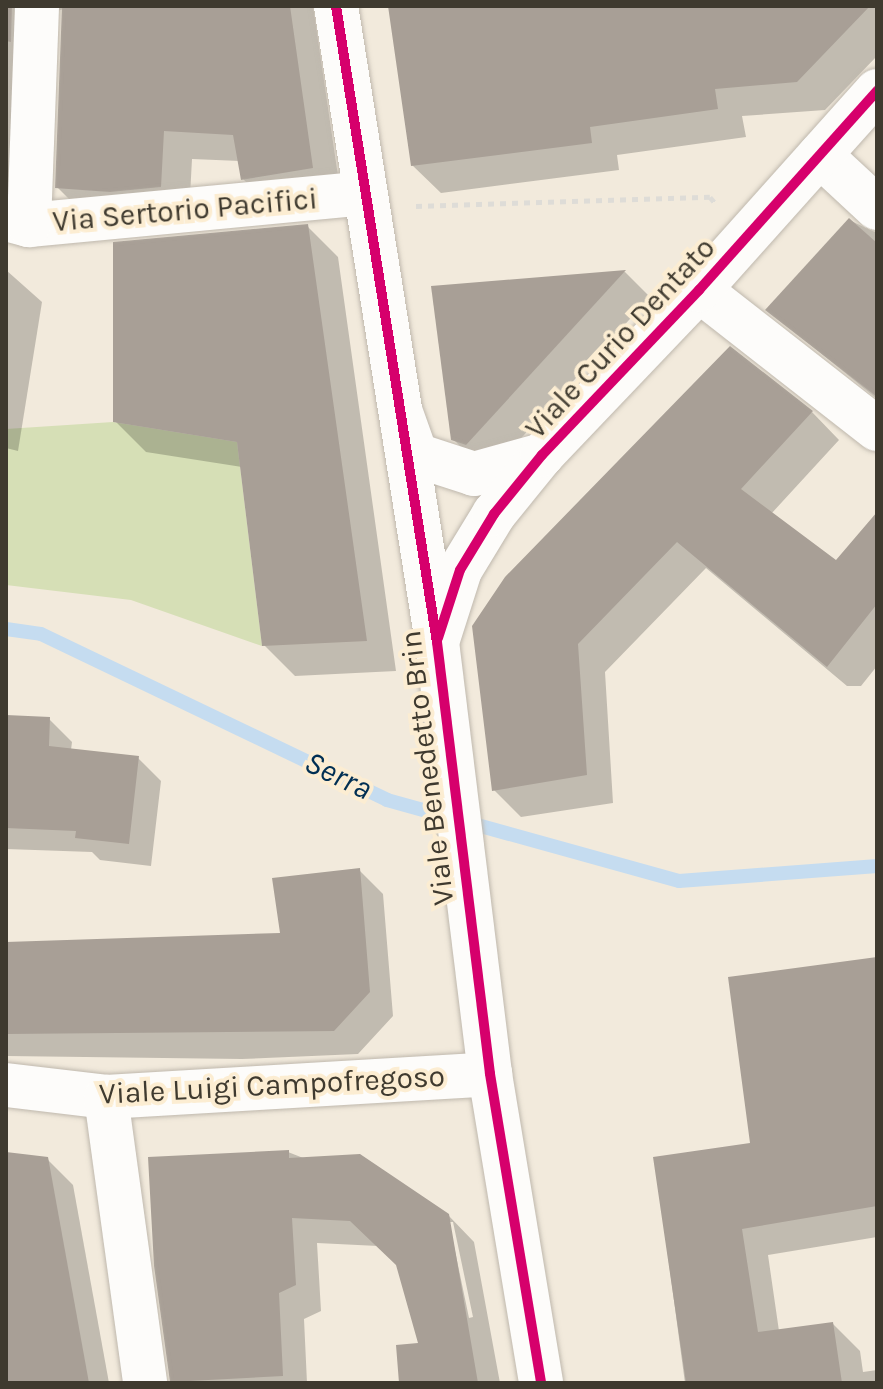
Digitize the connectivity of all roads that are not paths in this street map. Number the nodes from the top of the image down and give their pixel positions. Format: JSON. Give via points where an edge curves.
{"nodes":[{"id":1,"x":37,"y":6,"type":"edge"},
{"id":2,"x":336,"y":6,"type":"edge"},
{"id":3,"x":877,"y":91,"type":"edge"},
{"id":4,"x":820,"y":155,"type":"junction"},
{"id":5,"x":365,"y":193,"type":"junction"},
{"id":6,"x":877,"y":208,"type":"edge"},
{"id":7,"x":18,"y":222,"type":"edge"},
{"id":8,"x":699,"y":290,"type":"junction"},
{"id":9,"x":397,"y":403,"type":"junction"},
{"id":10,"x":877,"y":429,"type":"edge"},
{"id":11,"x":542,"y":455,"type":"junction"},
{"id":12,"x":437,"y":642,"type":"junction"},
{"id":13,"x":490,"y":1074,"type":"junction"},
{"id":14,"x":6,"y":1085,"type":"edge"},
{"id":15,"x":106,"y":1097,"type":"junction"},
{"id":16,"x":145,"y":1383,"type":"edge"},
{"id":17,"x":541,"y":1383,"type":"edge"}],
"edges":[{"from":1,"to":7,"type":"street"},
{"from":2,"to":5,"type":"street","name":"Viale Benedetto Brin"},
{"from":3,"to":4,"type":"street","name":"Viale Curio Dentato"},
{"from":4,"to":6,"type":"street"},
{"from":4,"to":8,"type":"street","name":"Viale Curio Dentato"},
{"from":5,"to":7,"type":"street","name":"Via Sertorio Pacifici"},
{"from":5,"to":9,"type":"street","name":"Viale Benedetto Brin"},
{"from":8,"to":10,"type":"street"},
{"from":8,"to":11,"type":"street","name":"Viale Curio Dentato"},
{"from":9,"to":11,"type":"street","name":"Viale Curio Dentato","via":[[416,455],[474,474]]},
{"from":9,"to":12,"type":"street","name":"Viale Benedetto Brin"},
{"from":11,"to":12,"type":"street","name":"Viale Curio Dentato","via":[[494,514],[460,570]]},
{"from":12,"to":13,"type":"street","name":"Viale Benedetto Brin"},
{"from":13,"to":15,"type":"street","name":"Viale Luigi Campofregoso"},
{"from":13,"to":17,"type":"street","name":"Viale Benedetto Brin"},
{"from":14,"to":15,"type":"street","name":"Viale Luigi Campofregoso"},
{"from":15,"to":16,"type":"street"}]}
